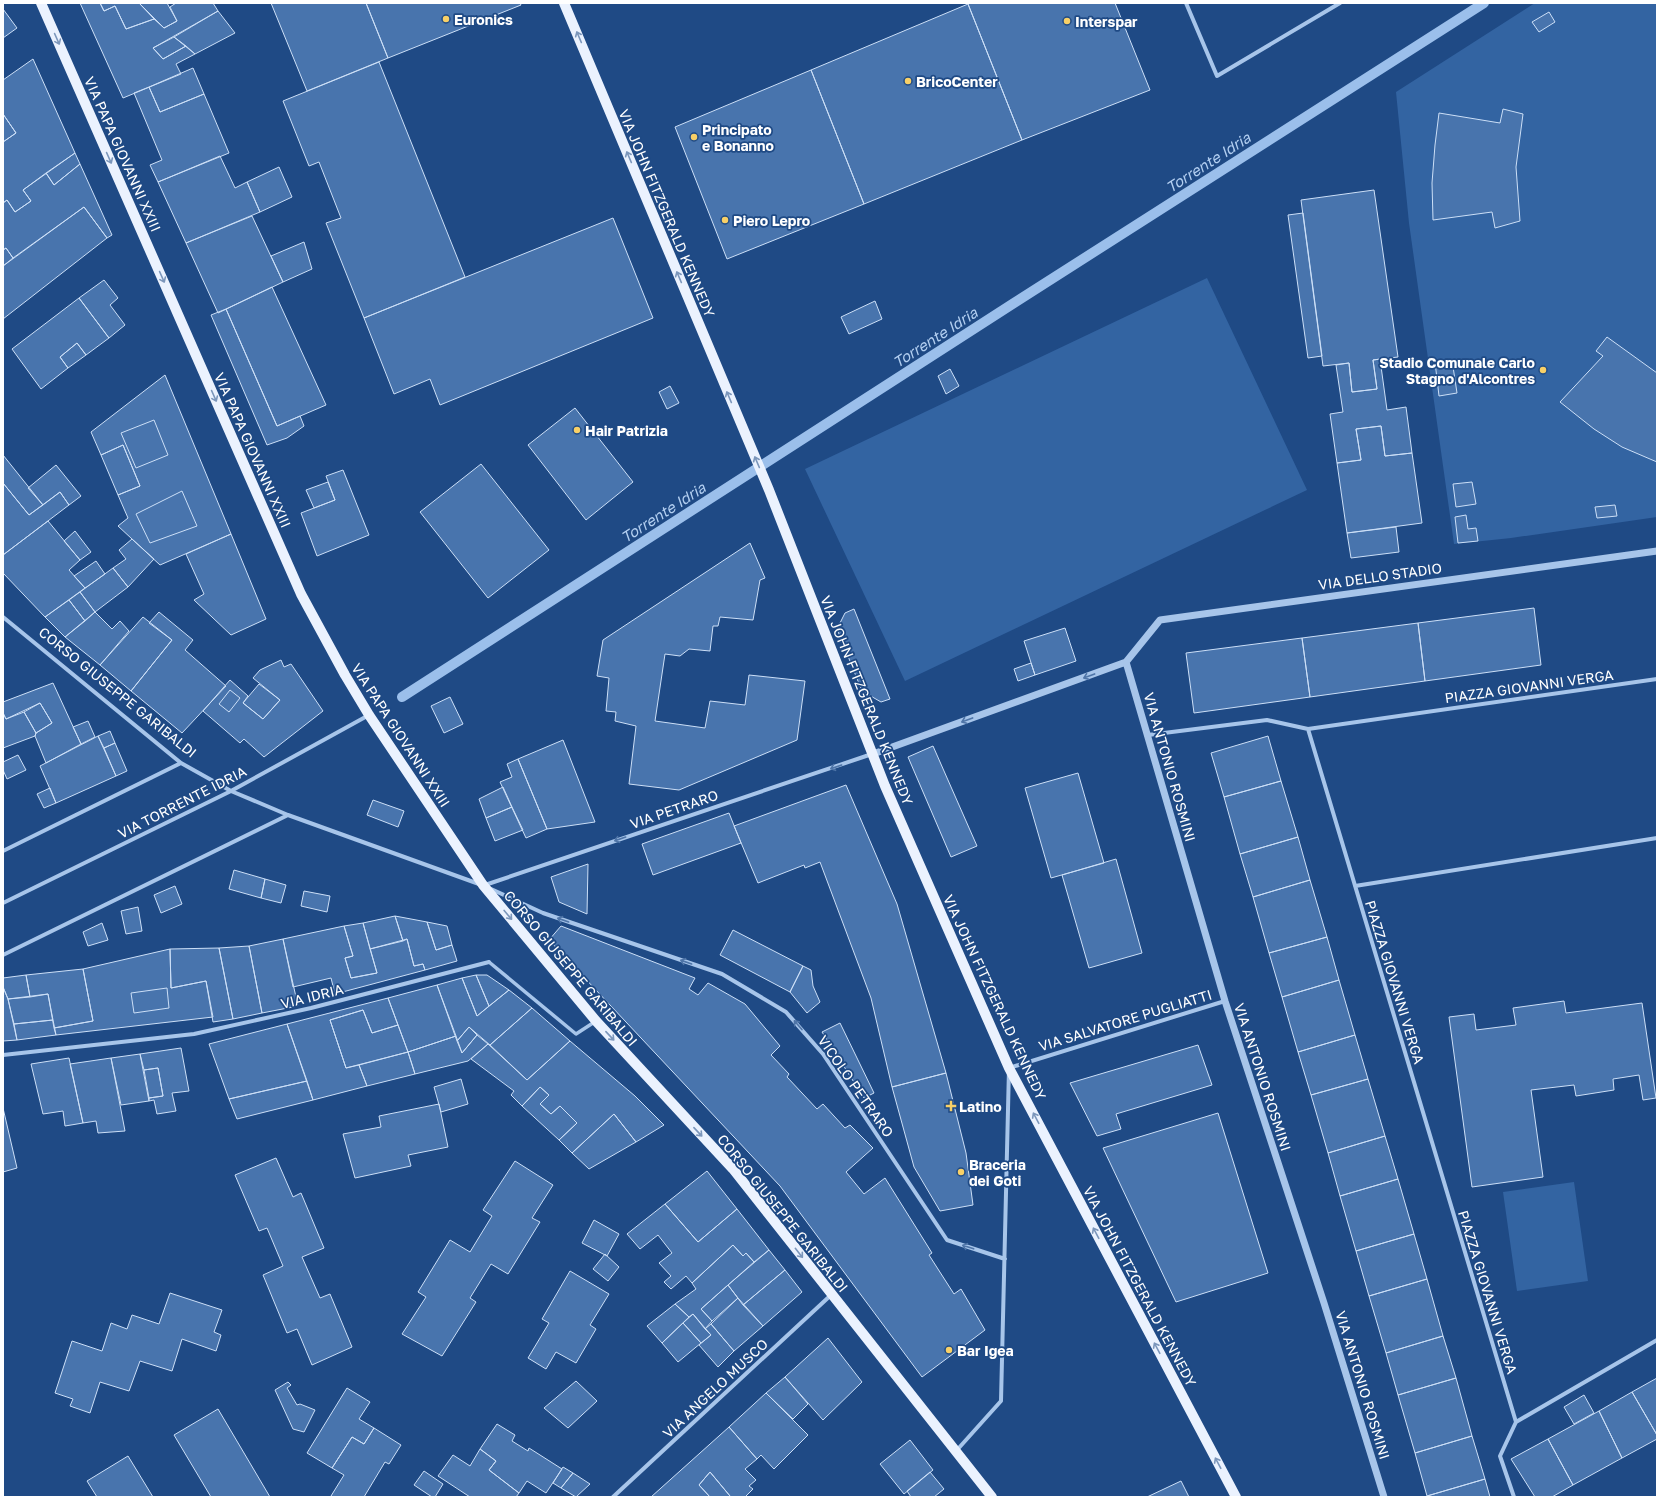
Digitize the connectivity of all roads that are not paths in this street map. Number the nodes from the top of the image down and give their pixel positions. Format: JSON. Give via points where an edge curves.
{"nodes":[{"id":1,"x":41,"y":3,"type":"edge"},
{"id":2,"x":564,"y":3,"type":"edge"},
{"id":3,"x":1186,"y":3,"type":"edge"},
{"id":4,"x":1340,"y":3,"type":"edge"},
{"id":5,"x":1657,"y":551,"type":"edge"},
{"id":6,"x":3,"y":617,"type":"edge"},
{"id":7,"x":1126,"y":662,"type":"junction"},
{"id":8,"x":1657,"y":679,"type":"edge"},
{"id":9,"x":369,"y":715,"type":"junction"},
{"id":10,"x":1308,"y":729,"type":"junction"},
{"id":11,"x":1148,"y":735,"type":"junction"},
{"id":12,"x":873,"y":754,"type":"junction"},
{"id":13,"x":181,"y":763,"type":"junction"},
{"id":14,"x":231,"y":791,"type":"junction"},
{"id":15,"x":288,"y":815,"type":"junction"},
{"id":16,"x":1657,"y":838,"type":"edge"},
{"id":17,"x":3,"y":851,"type":"edge"},
{"id":18,"x":483,"y":885,"type":"junction"},
{"id":19,"x":1355,"y":886,"type":"junction"},
{"id":20,"x":3,"y":904,"type":"edge"},
{"id":21,"x":3,"y":955,"type":"edge"},
{"id":22,"x":489,"y":962,"type":"joint"},
{"id":23,"x":1225,"y":1001,"type":"junction"},
{"id":24,"x":596,"y":1021,"type":"junction"},
{"id":25,"x":3,"y":1054,"type":"edge"},
{"id":26,"x":1009,"y":1068,"type":"junction"},
{"id":27,"x":1005,"y":1259,"type":"junction"},
{"id":28,"x":832,"y":1295,"type":"junction"},
{"id":29,"x":1657,"y":1340,"type":"edge"},
{"id":30,"x":1516,"y":1422,"type":"junction"},
{"id":31,"x":957,"y":1450,"type":"junction"},
{"id":32,"x":612,"y":1497,"type":"edge"},
{"id":33,"x":992,"y":1497,"type":"edge"},
{"id":34,"x":1236,"y":1497,"type":"edge"},
{"id":35,"x":1384,"y":1497,"type":"edge"},
{"id":36,"x":1514,"y":1497,"type":"edge"}],
"edges":[{"from":1,"to":9,"type":"main road","name":"VIA PAPA GIOVANNI XXIII","one_way":true,"via":[[301,594]]},
{"from":12,"to":2,"type":"main road","name":"VIA JOHN FITZGERALD KENNEDY","one_way":true,"via":[[769,490]]},
{"from":3,"to":4,"type":"street","via":[[1217,76]]},
{"from":5,"to":7,"type":"street","name":"VIA DELLO STADIO","via":[[1160,620]]},
{"from":6,"to":13,"type":"street","name":"CORSO GIUSEPPE GARIBALDI"},
{"from":7,"to":11,"type":"street","name":"VIA ANTONIO ROSMINI"},
{"from":7,"to":12,"type":"street","one_way":true},
{"from":8,"to":10,"type":"street","name":"PIAZZA GIOVANNI VERGA"},
{"from":9,"to":14,"type":"street","name":"VIA TORRENTE IDRIA"},
{"from":9,"to":18,"type":"main road","name":"VIA PAPA GIOVANNI XXIII"},
{"from":10,"to":11,"type":"street","via":[[1267,720]]},
{"from":10,"to":19,"type":"street","name":"PIAZZA GIOVANNI VERGA"},
{"from":11,"to":23,"type":"street","name":"VIA ANTONIO ROSMINI"},
{"from":12,"to":18,"type":"street","name":"VIA PETRARO","one_way":true},
{"from":12,"to":26,"type":"main road","name":"VIA JOHN FITZGERALD KENNEDY"},
{"from":13,"to":14,"type":"street","name":"CORSO GIUSEPPE GARIBALDI"},
{"from":13,"to":17,"type":"street"},
{"from":14,"to":15,"type":"street","name":"CORSO GIUSEPPE GARIBALDI"},
{"from":14,"to":20,"type":"street","name":"VIA TORRENTE IDRIA"},
{"from":15,"to":18,"type":"street","name":"CORSO GIUSEPPE GARIBALDI"},
{"from":15,"to":21,"type":"street"},
{"from":16,"to":19,"type":"street"},
{"from":18,"to":24,"type":"main road","name":"CORSO GIUSEPPE GARIBALDI","one_way":true},
{"from":27,"to":18,"type":"street","name":"VICOLO PETRARO","one_way":true,"via":[[947,1240],[823,1054],[786,1012],[722,974],[544,913]]},
{"from":19,"to":30,"type":"street","name":"PIAZZA GIOVANNI VERGA"},
{"from":22,"to":24,"type":"street","name":"VIA IDRIA","via":[[576,1034]]},
{"from":22,"to":25,"type":"street","name":"VIA IDRIA","via":[[312,1008],[194,1034]]},
{"from":23,"to":26,"type":"street","name":"VIA SALVATORE PUGLIATTI"},
{"from":23,"to":35,"type":"street","name":"VIA ANTONIO ROSMINI"},
{"from":24,"to":28,"type":"main road","name":"CORSO GIUSEPPE GARIBALDI","one_way":true,"via":[[733,1169]]},
{"from":26,"to":27,"type":"street"},
{"from":34,"to":26,"type":"main road","name":"VIA JOHN FITZGERALD KENNEDY","one_way":true},
{"from":27,"to":31,"type":"street","via":[[1001,1401]]},
{"from":28,"to":31,"type":"main road","name":"CORSO GIUSEPPE GARIBALDI"},
{"from":28,"to":32,"type":"street","name":"VIA ANGELO MUSCO"},
{"from":29,"to":30,"type":"street"},
{"from":30,"to":36,"type":"street","via":[[1500,1456]]},
{"from":31,"to":33,"type":"main road","name":"CORSO GIUSEPPE GARIBALDI"}]}
